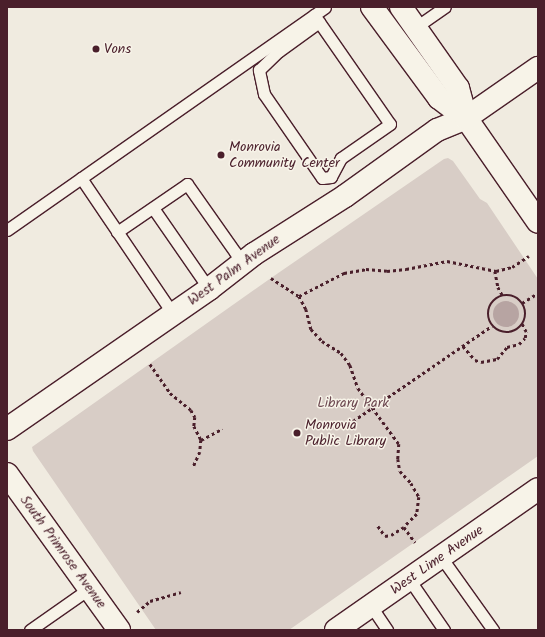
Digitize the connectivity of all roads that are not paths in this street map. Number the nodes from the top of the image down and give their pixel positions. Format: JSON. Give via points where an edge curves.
{"nodes":[{"id":1,"x":325,"y":7,"type":"edge"},
{"id":2,"x":372,"y":7,"type":"edge"},
{"id":3,"x":401,"y":7,"type":"edge"},
{"id":4,"x":445,"y":7,"type":"edge"},
{"id":5,"x":316,"y":19,"type":"junction"},
{"id":6,"x":416,"y":27,"type":"junction"},
{"id":7,"x":538,"y":68,"type":"edge"},
{"id":8,"x":466,"y":118,"type":"junction"},
{"id":9,"x":81,"y":178,"type":"junction"},
{"id":10,"x":153,"y":208,"type":"junction"},
{"id":11,"x":538,"y":222,"type":"edge"},
{"id":12,"x":7,"y":230,"type":"edge"},
{"id":13,"x":117,"y":232,"type":"junction"},
{"id":14,"x":242,"y":264,"type":"junction"},
{"id":15,"x":209,"y":289,"type":"junction"},
{"id":16,"x":173,"y":314,"type":"junction"},
{"id":17,"x":7,"y":429,"type":"edge"},
{"id":18,"x":7,"y":474,"type":"edge"},
{"id":19,"x":538,"y":489,"type":"edge"},
{"id":20,"x":441,"y":557,"type":"junction"},
{"id":21,"x":409,"y":579,"type":"junction"},
{"id":22,"x":90,"y":588,"type":"junction"},
{"id":23,"x":371,"y":606,"type":"junction"},
{"id":24,"x":30,"y":630,"type":"edge"},
{"id":25,"x":119,"y":630,"type":"edge"},
{"id":26,"x":336,"y":630,"type":"edge"},
{"id":27,"x":387,"y":630,"type":"edge"},
{"id":28,"x":444,"y":630,"type":"edge"},
{"id":29,"x":493,"y":630,"type":"edge"}],
"edges":[{"from":1,"to":5,"type":"lane"},
{"from":2,"to":8,"type":"street","via":[[439,98]]},
{"from":3,"to":6,"type":"street"},
{"from":4,"to":6,"type":"lane"},
{"from":5,"to":5,"type":"lane","via":[[259,70],[264,94],[322,178],[331,177],[341,158],[390,124]]},
{"from":5,"to":9,"type":"lane"},
{"from":6,"to":8,"type":"street","via":[[458,88]]},
{"from":7,"to":8,"type":"street","name":"West Palm Avenue"},
{"from":8,"to":11,"type":"street"},
{"from":8,"to":14,"type":"street","name":"West Palm Avenue","via":[[437,130],[345,196]]},
{"from":9,"to":12,"type":"lane"},
{"from":9,"to":13,"type":"lane"},
{"from":10,"to":13,"type":"lane"},
{"from":10,"to":14,"type":"lane","via":[[187,184]]},
{"from":10,"to":15,"type":"lane"},
{"from":13,"to":16,"type":"lane"},
{"from":14,"to":15,"type":"street","name":"West Palm Avenue"},
{"from":15,"to":16,"type":"street","name":"West Palm Avenue"},
{"from":16,"to":17,"type":"street","name":"West Palm Avenue"},
{"from":18,"to":22,"type":"street","name":"South Primrose Avenue"},
{"from":19,"to":20,"type":"street","name":"West Lime Avenue"},
{"from":20,"to":21,"type":"street","name":"West Lime Avenue"},
{"from":20,"to":29,"type":"lane"},
{"from":21,"to":23,"type":"street","name":"West Lime Avenue"},
{"from":21,"to":28,"type":"lane"},
{"from":22,"to":24,"type":"lane"},
{"from":22,"to":25,"type":"street","name":"South Primrose Avenue"},
{"from":23,"to":26,"type":"street","name":"West Lime Avenue"},
{"from":23,"to":27,"type":"lane"}]}
